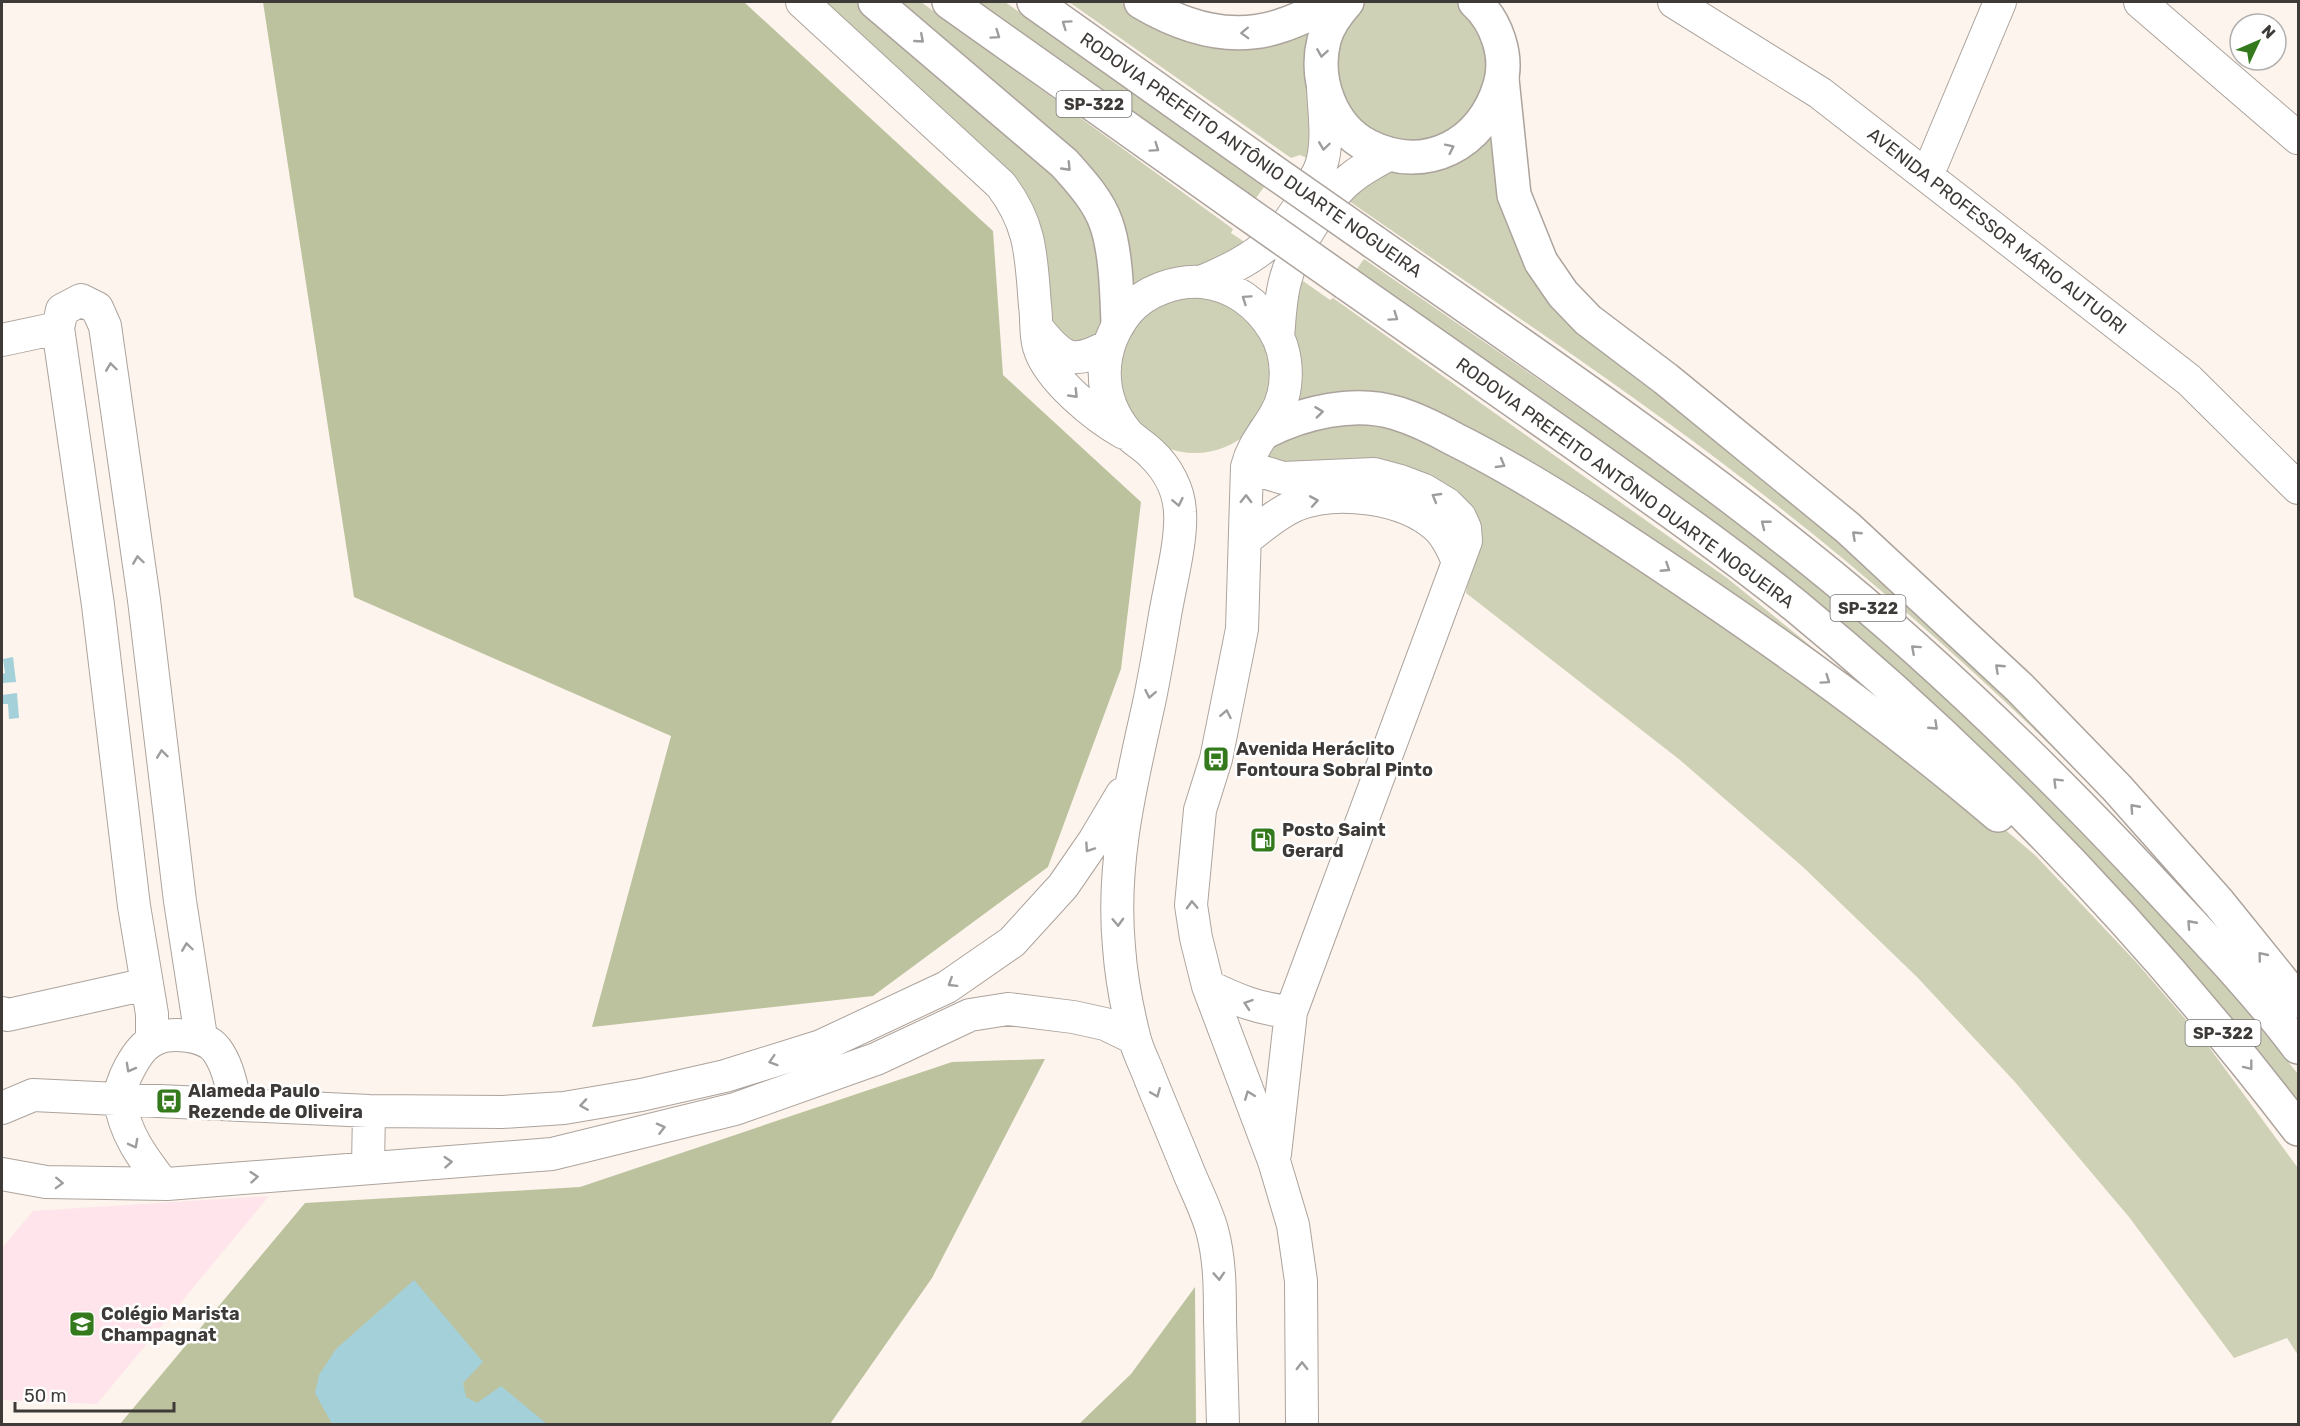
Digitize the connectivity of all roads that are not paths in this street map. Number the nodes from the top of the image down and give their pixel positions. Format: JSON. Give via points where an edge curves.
{"nodes":[{"id":1,"x":802,"y":2,"type":"edge"},
{"id":2,"x":875,"y":2,"type":"edge"},
{"id":3,"x":949,"y":2,"type":"edge"},
{"id":4,"x":1034,"y":2,"type":"edge"},
{"id":5,"x":1141,"y":2,"type":"edge"},
{"id":6,"x":1339,"y":2,"type":"edge"},
{"id":7,"x":1347,"y":2,"type":"edge"},
{"id":8,"x":1475,"y":2,"type":"edge"},
{"id":9,"x":2000,"y":2,"type":"edge"},
{"id":10,"x":2140,"y":2,"type":"edge"},
{"id":11,"x":1690,"y":5,"type":"edge"},
{"id":12,"x":1502,"y":80,"type":"junction"},
{"id":13,"x":1323,"y":87,"type":"junction"},
{"id":14,"x":2298,"y":138,"type":"edge"},
{"id":15,"x":1390,"y":154,"type":"junction"},
{"id":16,"x":1927,"y":176,"type":"junction"},
{"id":17,"x":1201,"y":282,"type":"junction"},
{"id":18,"x":1037,"y":327,"type":"junction"},
{"id":19,"x":58,"y":328,"type":"junction"},
{"id":20,"x":1113,"y":335,"type":"junction"},
{"id":21,"x":1278,"y":337,"type":"junction"},
{"id":22,"x":2,"y":340,"type":"edge"},
{"id":23,"x":1140,"y":444,"type":"junction"},
{"id":24,"x":1256,"y":446,"type":"junction"},
{"id":25,"x":2298,"y":488,"type":"edge"},
{"id":26,"x":1246,"y":539,"type":"junction"},
{"id":27,"x":1458,"y":562,"type":"junction"},
{"id":28,"x":144,"y":600,"type":"junction"},
{"id":29,"x":98,"y":605,"type":"junction"},
{"id":30,"x":1130,"y":780,"type":"junction"},
{"id":31,"x":180,"y":901,"type":"junction"},
{"id":32,"x":134,"y":906,"type":"junction"},
{"id":33,"x":2172,"y":972,"type":"junction"},
{"id":34,"x":147,"y":984,"type":"junction"},
{"id":35,"x":1208,"y":986,"type":"junction"},
{"id":36,"x":2298,"y":1001,"type":"edge"},
{"id":37,"x":1291,"y":1012,"type":"junction"},
{"id":38,"x":2,"y":1013,"type":"edge"},
{"id":39,"x":201,"y":1037,"type":"junction"},
{"id":40,"x":1134,"y":1038,"type":"junction"},
{"id":41,"x":152,"y":1041,"type":"junction"},
{"id":42,"x":2298,"y":1047,"type":"edge"},
{"id":43,"x":120,"y":1098,"type":"junction"},
{"id":44,"x":236,"y":1104,"type":"junction"},
{"id":45,"x":6,"y":1111,"type":"edge"},
{"id":46,"x":369,"y":1111,"type":"junction"},
{"id":47,"x":502,"y":1112,"type":"junction"},
{"id":48,"x":2298,"y":1130,"type":"edge"},
{"id":49,"x":502,"y":1159,"type":"junction"},
{"id":50,"x":1274,"y":1161,"type":"junction"},
{"id":51,"x":368,"y":1167,"type":"junction"},
{"id":52,"x":2,"y":1174,"type":"edge"},
{"id":53,"x":163,"y":1184,"type":"junction"},
{"id":54,"x":1223,"y":1425,"type":"edge"},
{"id":55,"x":1302,"y":1425,"type":"edge"}],
"edges":[{"from":1,"to":18,"type":"street","via":[[1001,185],[1016,205],[1028,240]]},
{"from":2,"to":20,"type":"main road","one_way":true,"via":[[1064,163],[1095,201],[1107,224],[1116,290]]},
{"from":3,"to":33,"type":"main road","name":"RODOVIA PREFEITO ANTÔNIO DUARTE NOGUEIRA","number":"SP-322","one_way":true,"bridge":true,"via":[[1644,492],[1795,606],[1988,777]]},
{"from":42,"to":4,"type":"main road","name":"RODOVIA PREFEITO ANTÔNIO DUARTE NOGUEIRA","number":"SP-322","one_way":true,"bridge":true,"via":[[2193,925],[2085,811],[1996,722],[1810,558],[1634,425]]},
{"from":6,"to":5,"type":"main road","one_way":true,"via":[[1262,32],[1237,33],[1208,31]]},
{"from":7,"to":13,"type":"main road","one_way":true,"via":[[1324,39],[1320,63]]},
{"from":8,"to":12,"type":"main road","via":[[1495,30],[1502,54]]},
{"from":9,"to":16,"type":"street"},
{"from":10,"to":14,"type":"street"},
{"from":11,"to":16,"type":"street","name":"AVENIDA PROFESSOR MÁRIO AUTUORI","via":[[1820,93]]},
{"from":15,"to":12,"type":"main road","one_way":true,"via":[[1415,157],[1440,152],[1463,141],[1481,125],[1495,104]]},
{"from":36,"to":12,"type":"main road","one_way":true,"via":[[2219,903],[2117,788],[2020,688],[1848,528],[1588,320],[1563,294],[1541,262],[1514,195]]},
{"from":13,"to":15,"type":"main road","via":[[1332,110],[1347,130],[1367,145]]},
{"from":13,"to":17,"type":"street","one_way":true,"via":[[1326,137],[1321,166],[1299,208],[1278,236],[1257,254]]},
{"from":15,"to":21,"type":"street","via":[[1351,177],[1312,226],[1286,275]]},
{"from":16,"to":25,"type":"street","name":"AVENIDA PROFESSOR MÁRIO AUTUORI","via":[[2189,380]]},
{"from":17,"to":20,"type":"street","via":[[1154,291],[1134,305]]},
{"from":21,"to":17,"type":"street","one_way":true,"via":[[1266,316],[1248,299],[1226,287]]},
{"from":18,"to":20,"type":"street","via":[[1054,348],[1065,356],[1079,358],[1092,355]]},
{"from":18,"to":23,"type":"street","one_way":true,"via":[[1039,347],[1055,374],[1102,421]]},
{"from":19,"to":22,"type":"street"},
{"from":28,"to":19,"type":"street","one_way":true,"via":[[105,326],[97,308],[81,300],[62,310]]},
{"from":19,"to":29,"type":"street"},
{"from":20,"to":23,"type":"street","via":[[1104,370],[1107,394],[1115,417]]},
{"from":21,"to":24,"type":"street","via":[[1285,361],[1285,386],[1278,411]]},
{"from":23,"to":30,"type":"street","one_way":true,"via":[[1169,474],[1180,512],[1149,699]]},
{"from":26,"to":24,"type":"street","one_way":true},
{"from":27,"to":24,"type":"street","one_way":true,"via":[[1466,541],[1460,517],[1448,504],[1424,490],[1374,474],[1283,478]]},
{"from":24,"to":33,"type":"main road","one_way":true,"via":[[1291,419],[1311,413],[1366,408],[1395,412],[1475,449],[1555,495],[1685,580],[1851,697],[2007,822]]},
{"from":26,"to":27,"type":"street","one_way":true,"via":[[1296,505],[1351,497],[1376,499],[1422,515],[1439,528]]},
{"from":35,"to":26,"type":"street","one_way":true,"via":[[1191,905],[1200,810],[1218,751],[1242,629]]},
{"from":27,"to":37,"type":"street"},
{"from":28,"to":29,"type":"street"},
{"from":31,"to":28,"type":"street","one_way":true},
{"from":29,"to":32,"type":"street"},
{"from":30,"to":40,"type":"street","one_way":true,"via":[[1116,881],[1119,949]]},
{"from":30,"to":47,"type":"street","one_way":true,"via":[[1063,886],[1012,942],[947,987],[821,1046],[725,1076],[564,1108]]},
{"from":31,"to":32,"type":"street"},
{"from":39,"to":31,"type":"street","one_way":true},
{"from":32,"to":34,"type":"street"},
{"from":33,"to":48,"type":"main road","name":"RODOVIA PREFEITO ANTÔNIO DUARTE NOGUEIRA","number":"SP-322","one_way":true},
{"from":34,"to":38,"type":"street","via":[[8,1015]]},
{"from":34,"to":41,"type":"street"},
{"from":37,"to":35,"type":"street","one_way":true,"via":[[1266,1010]]},
{"from":50,"to":35,"type":"street","one_way":true},
{"from":37,"to":50,"type":"street"},
{"from":39,"to":41,"type":"street","via":[[176,1035]]},
{"from":39,"to":44,"type":"street","via":[[215,1047],[228,1071]]},
{"from":49,"to":40,"type":"street","one_way":true,"via":[[552,1154],[735,1109],[876,1059],[970,1015],[1008,1010],[1073,1017],[1106,1024]]},
{"from":40,"to":54,"type":"street","one_way":true,"via":[[1212,1231],[1219,1272]]},
{"from":41,"to":43,"type":"street","one_way":true,"via":[[125,1076]]},
{"from":43,"to":44,"type":"street"},
{"from":43,"to":45,"type":"street","via":[[33,1095]]},
{"from":43,"to":53,"type":"street","one_way":true,"via":[[130,1136]]},
{"from":44,"to":46,"type":"street"},
{"from":46,"to":47,"type":"street"},
{"from":46,"to":51,"type":"street"},
{"from":47,"to":49,"type":"street"},
{"from":51,"to":49,"type":"street","one_way":true},
{"from":55,"to":50,"type":"street","one_way":true,"via":[[1301,1281],[1293,1225]]},
{"from":53,"to":51,"type":"street","one_way":true},
{"from":52,"to":53,"type":"street","one_way":true,"via":[[46,1182]]}]}
